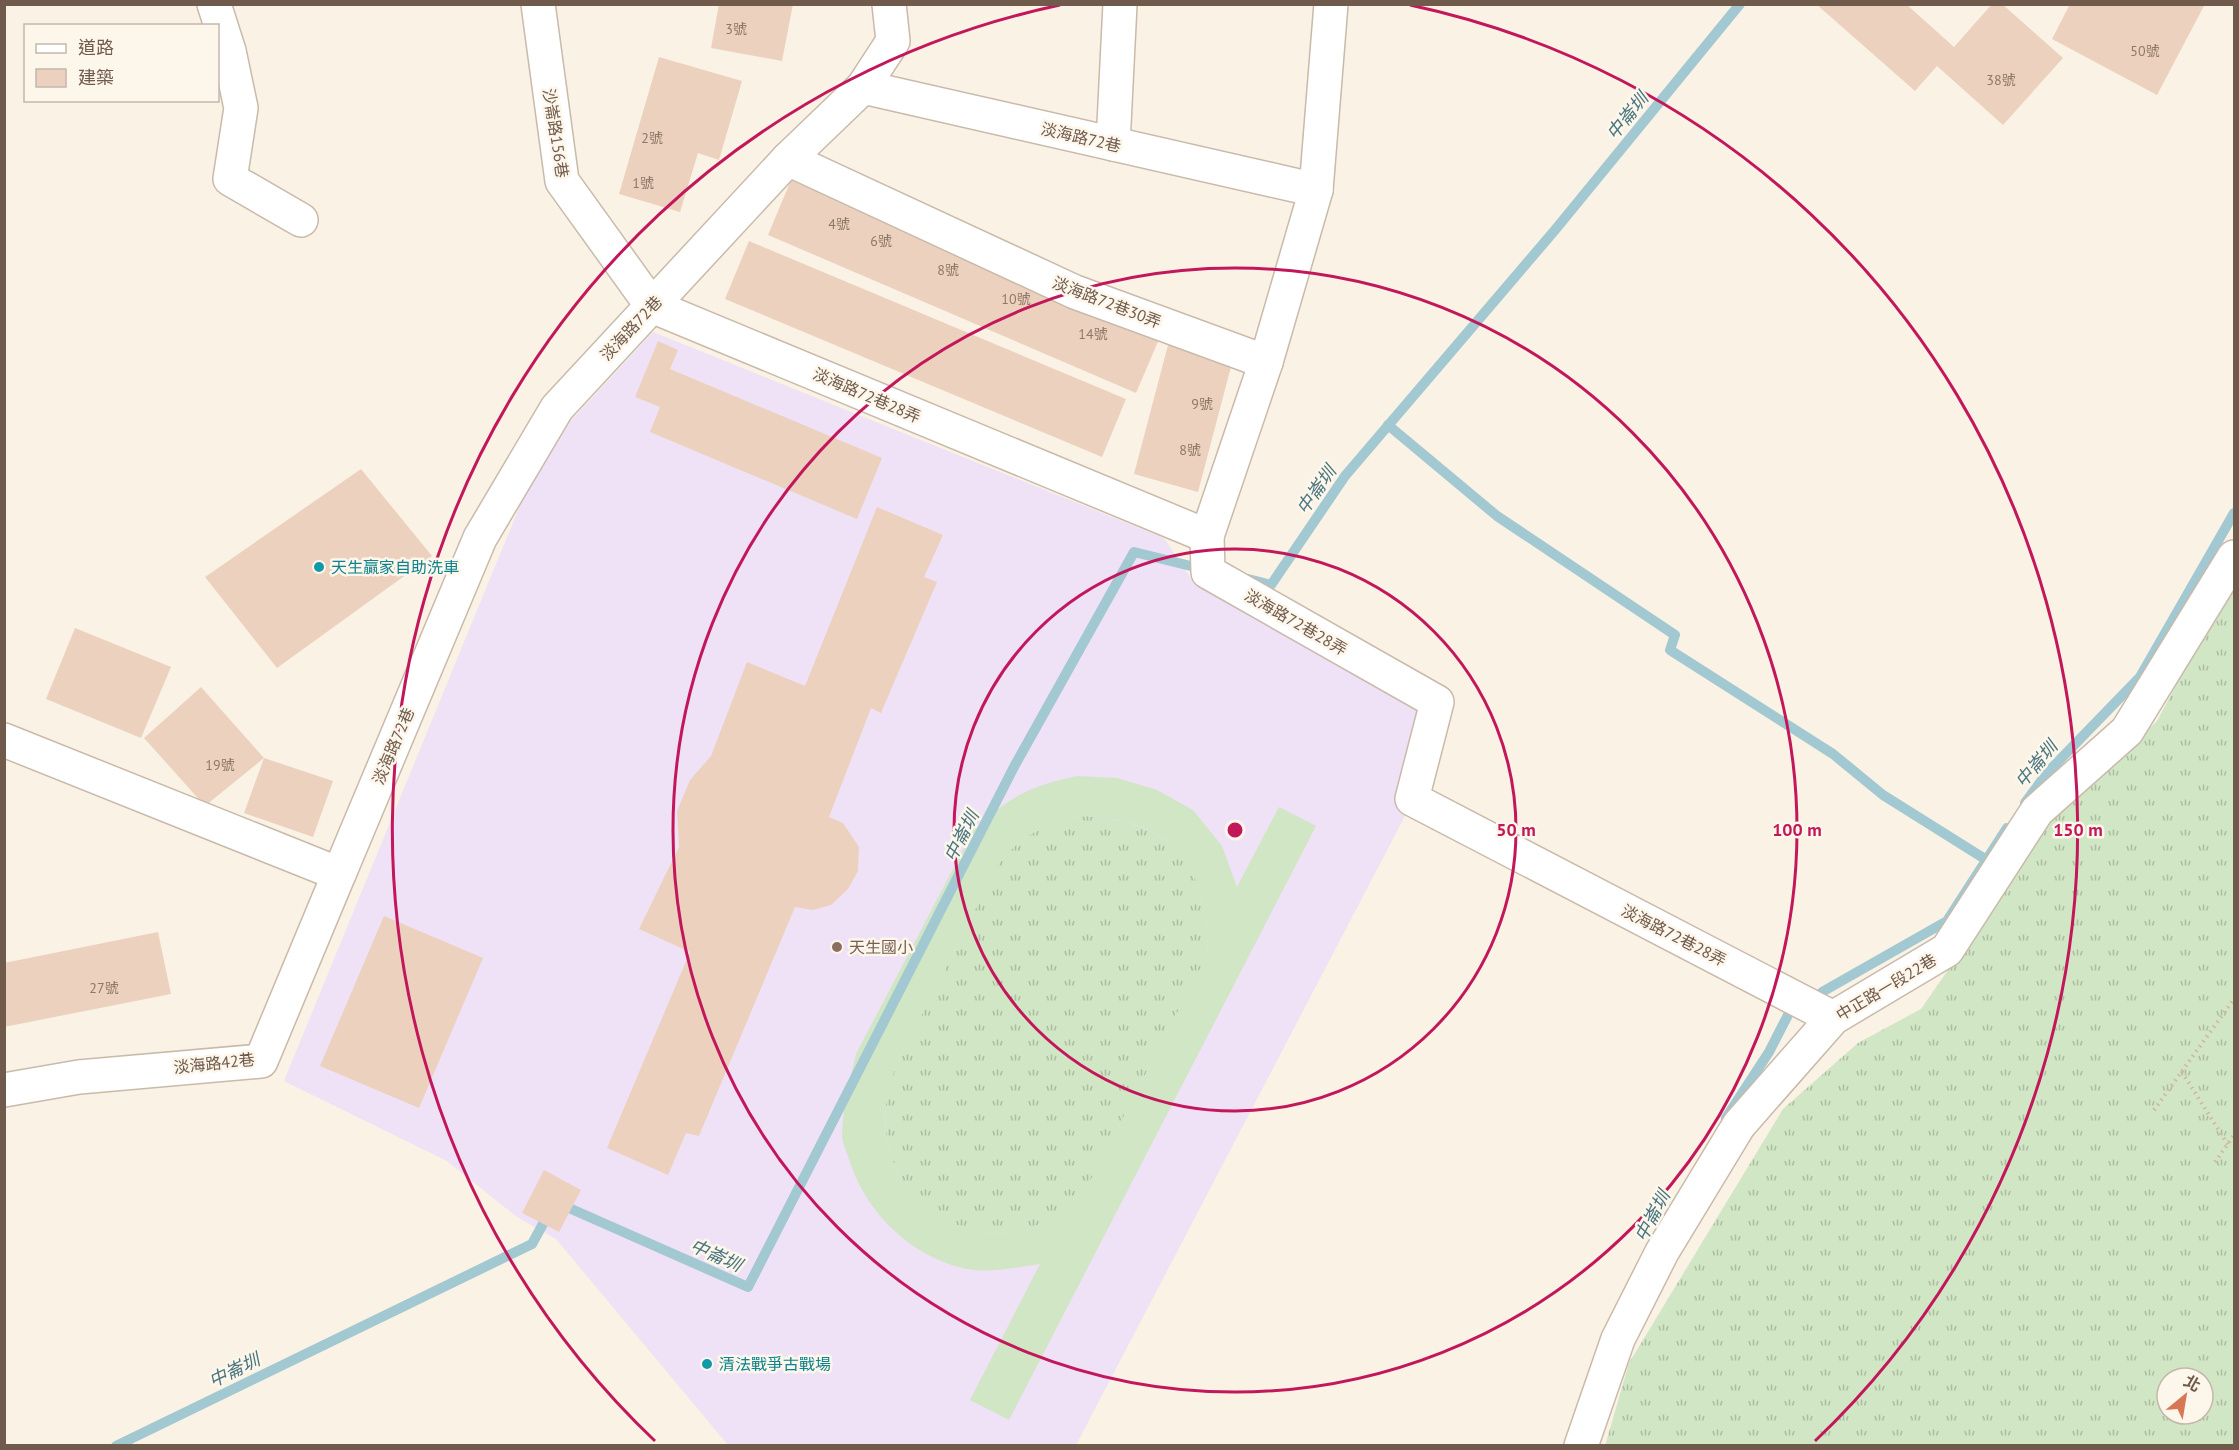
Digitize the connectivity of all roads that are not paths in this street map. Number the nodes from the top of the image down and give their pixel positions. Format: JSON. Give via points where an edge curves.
{"nodes":[{"id":1,"x":214,"y":4,"type":"edge"},
{"id":2,"x":538,"y":4,"type":"edge"},
{"id":3,"x":889,"y":4,"type":"edge"},
{"id":4,"x":1120,"y":4,"type":"edge"},
{"id":5,"x":1331,"y":4,"type":"edge"},
{"id":6,"x":863,"y":87,"type":"junction"},
{"id":7,"x":1113,"y":144,"type":"junction"},
{"id":8,"x":788,"y":159,"type":"junction"},
{"id":9,"x":1316,"y":190,"type":"junction"},
{"id":10,"x":301,"y":220,"type":"dead end"},
{"id":11,"x":652,"y":306,"type":"junction"},
{"id":12,"x":1266,"y":362,"type":"junction"},
{"id":13,"x":1207,"y":536,"type":"junction"},
{"id":14,"x":2235,"y":557,"type":"edge"},
{"id":15,"x":4,"y":740,"type":"edge"},
{"id":16,"x":339,"y":874,"type":"junction"},
{"id":17,"x":1833,"y":1018,"type":"junction"},
{"id":18,"x":4,"y":1090,"type":"edge"},
{"id":19,"x":1581,"y":1446,"type":"edge"}],
"edges":[{"from":1,"to":10,"type":"street","via":[[241,108],[230,179]]},
{"from":2,"to":11,"type":"street","name":"沙崙路156巷","via":[[562,181]]},
{"from":3,"to":6,"type":"street","via":[[893,41]]},
{"from":4,"to":7,"type":"street"},
{"from":5,"to":9,"type":"street"},
{"from":6,"to":7,"type":"street","name":"淡海路72巷"},
{"from":6,"to":8,"type":"street","name":"淡海路72巷"},
{"from":7,"to":9,"type":"street","name":"淡海路72巷"},
{"from":8,"to":11,"type":"street","name":"淡海路72巷"},
{"from":8,"to":12,"type":"street","name":"淡海路72巷30弄","via":[[1075,292]]},
{"from":9,"to":12,"type":"street"},
{"from":11,"to":13,"type":"street","name":"淡海路72巷28弄"},
{"from":11,"to":16,"type":"street","name":"淡海路72巷","via":[[557,408],[480,538]]},
{"from":12,"to":13,"type":"street"},
{"from":13,"to":17,"type":"street","name":"淡海路72巷28弄","via":[[1208,572],[1437,702],[1412,799]]},
{"from":14,"to":17,"type":"street","name":"中正路一段22巷","via":[[2127,731],[2037,812],[1947,950]]},
{"from":15,"to":16,"type":"street"},
{"from":16,"to":18,"type":"street","name":"淡海路42巷","via":[[261,1061],[79,1077]]},
{"from":17,"to":19,"type":"street","name":"中正路一段22巷","via":[[1738,1125],[1662,1252],[1618,1339]]}]}
